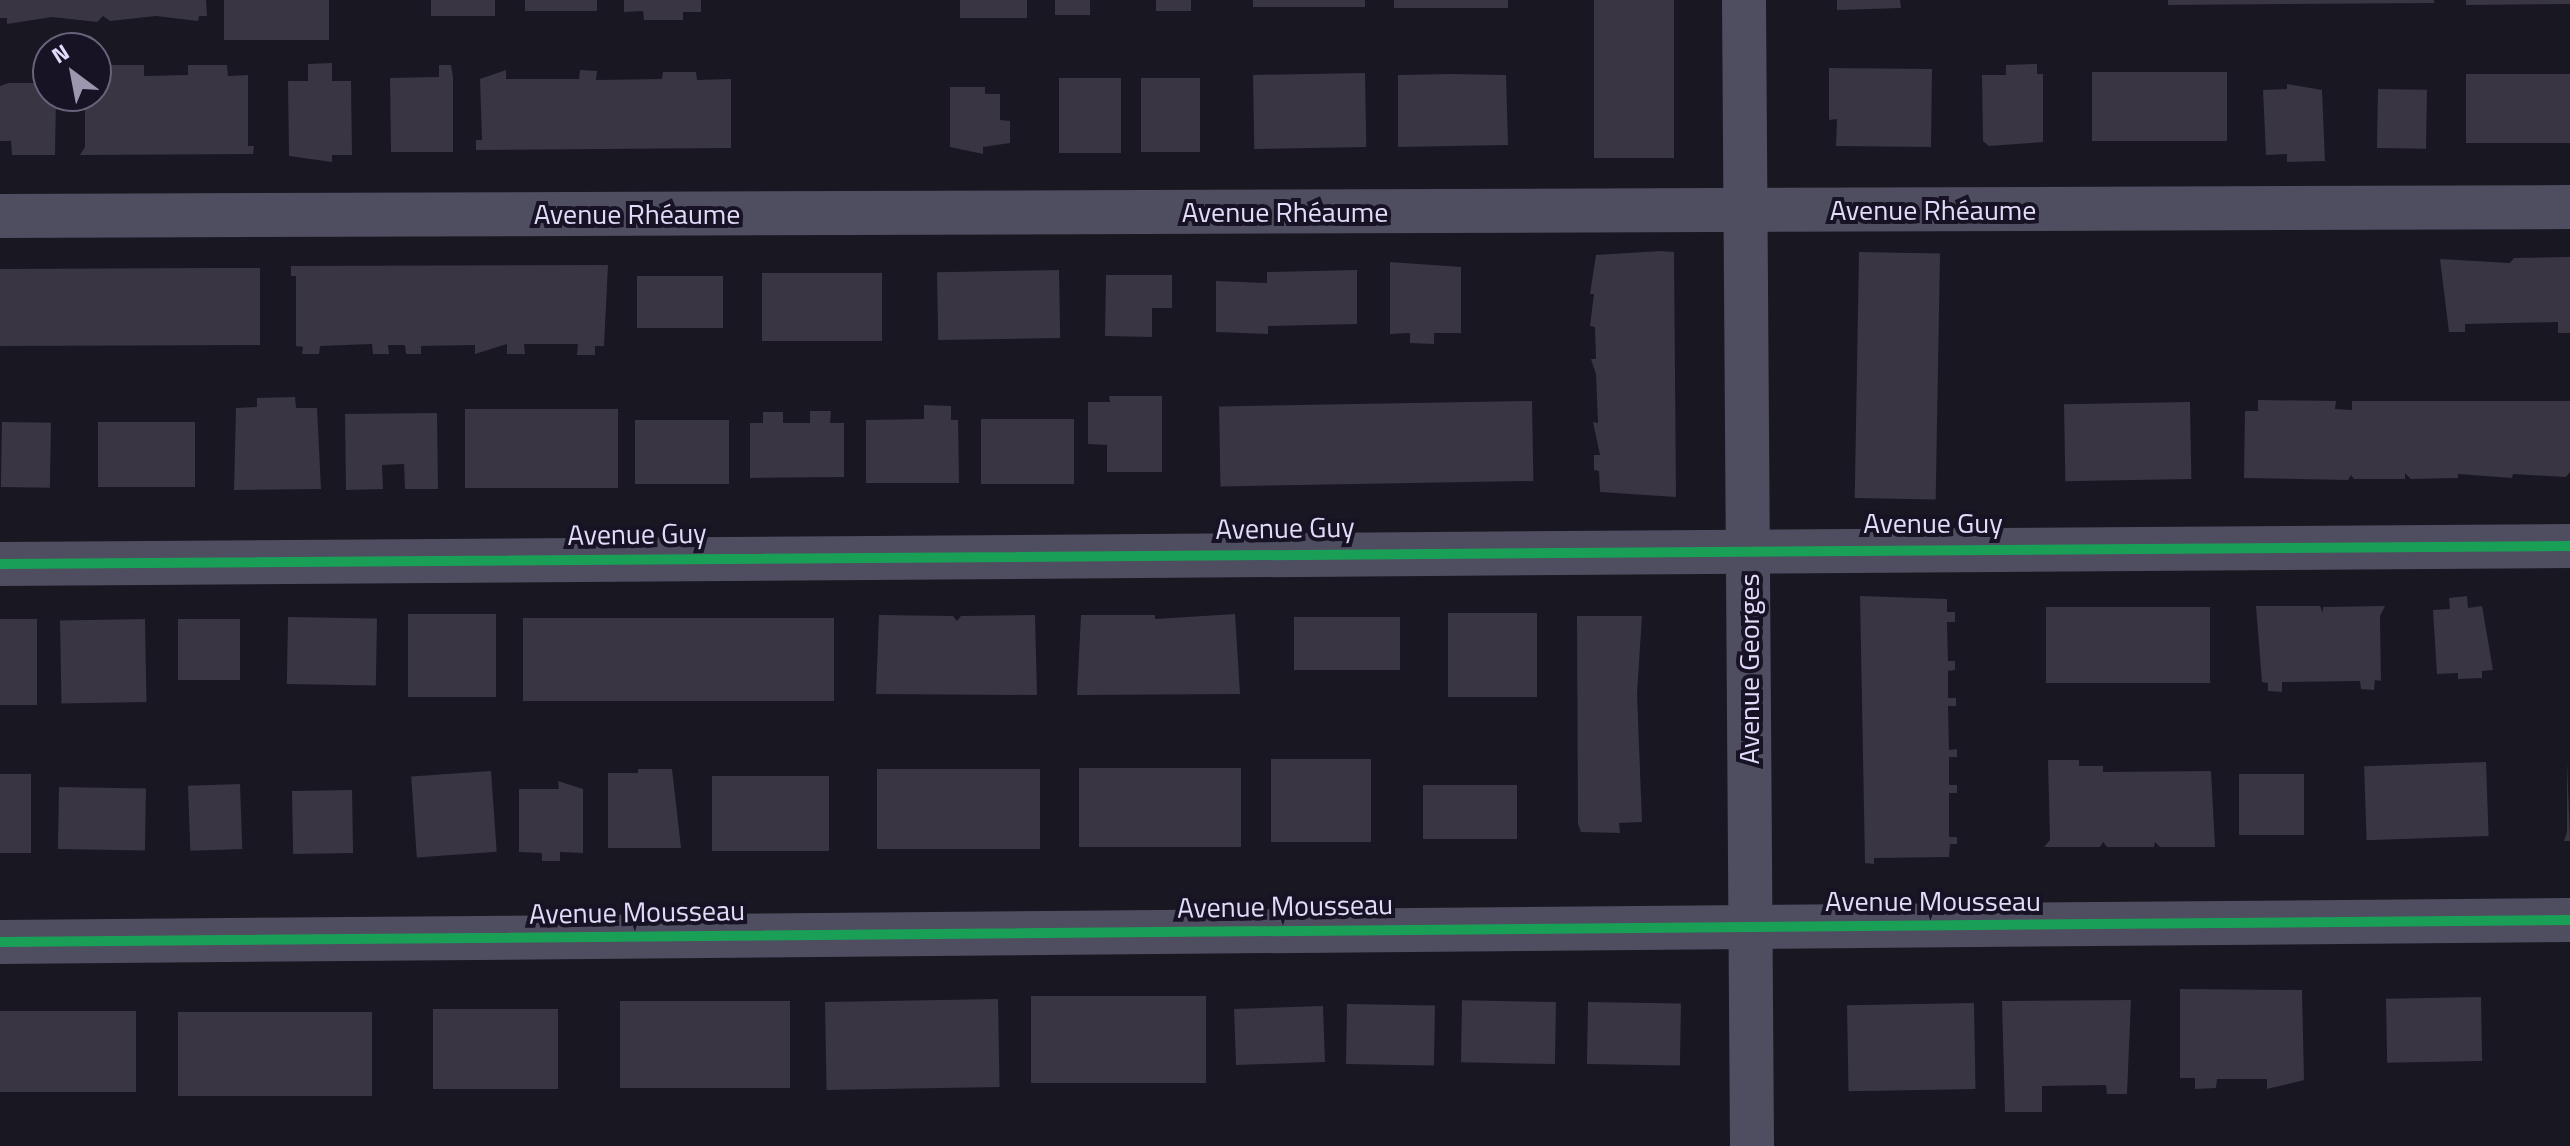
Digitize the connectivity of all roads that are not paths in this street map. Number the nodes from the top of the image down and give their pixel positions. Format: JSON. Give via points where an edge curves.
{"nodes":[{"id":1,"x":1744,"y":0,"type":"edge"},
{"id":2,"x":2570,"y":207,"type":"edge"},
{"id":3,"x":1746,"y":211,"type":"junction"},
{"id":4,"x":0,"y":216,"type":"edge"},
{"id":5,"x":2570,"y":546,"type":"edge"},
{"id":6,"x":1748,"y":548,"type":"junction"},
{"id":7,"x":0,"y":564,"type":"edge"},
{"id":8,"x":2570,"y":920,"type":"edge"},
{"id":9,"x":1751,"y":926,"type":"junction"},
{"id":10,"x":0,"y":942,"type":"edge"},
{"id":11,"x":1752,"y":1146,"type":"edge"}],
"edges":[{"from":1,"to":3,"type":"street","name":"Avenue Georges"},
{"from":2,"to":3,"type":"street","name":"Avenue Rhéaume"},
{"from":3,"to":4,"type":"street","name":"Avenue Rhéaume"},
{"from":3,"to":6,"type":"street","name":"Avenue Georges"},
{"from":5,"to":6,"type":"street","name":"Avenue Guy"},
{"from":6,"to":7,"type":"street","name":"Avenue Guy"},
{"from":6,"to":9,"type":"street","name":"Avenue Georges"},
{"from":8,"to":9,"type":"street","name":"Avenue Mousseau"},
{"from":9,"to":10,"type":"street","name":"Avenue Mousseau"},
{"from":9,"to":11,"type":"street","name":"Avenue Georges"}]}
